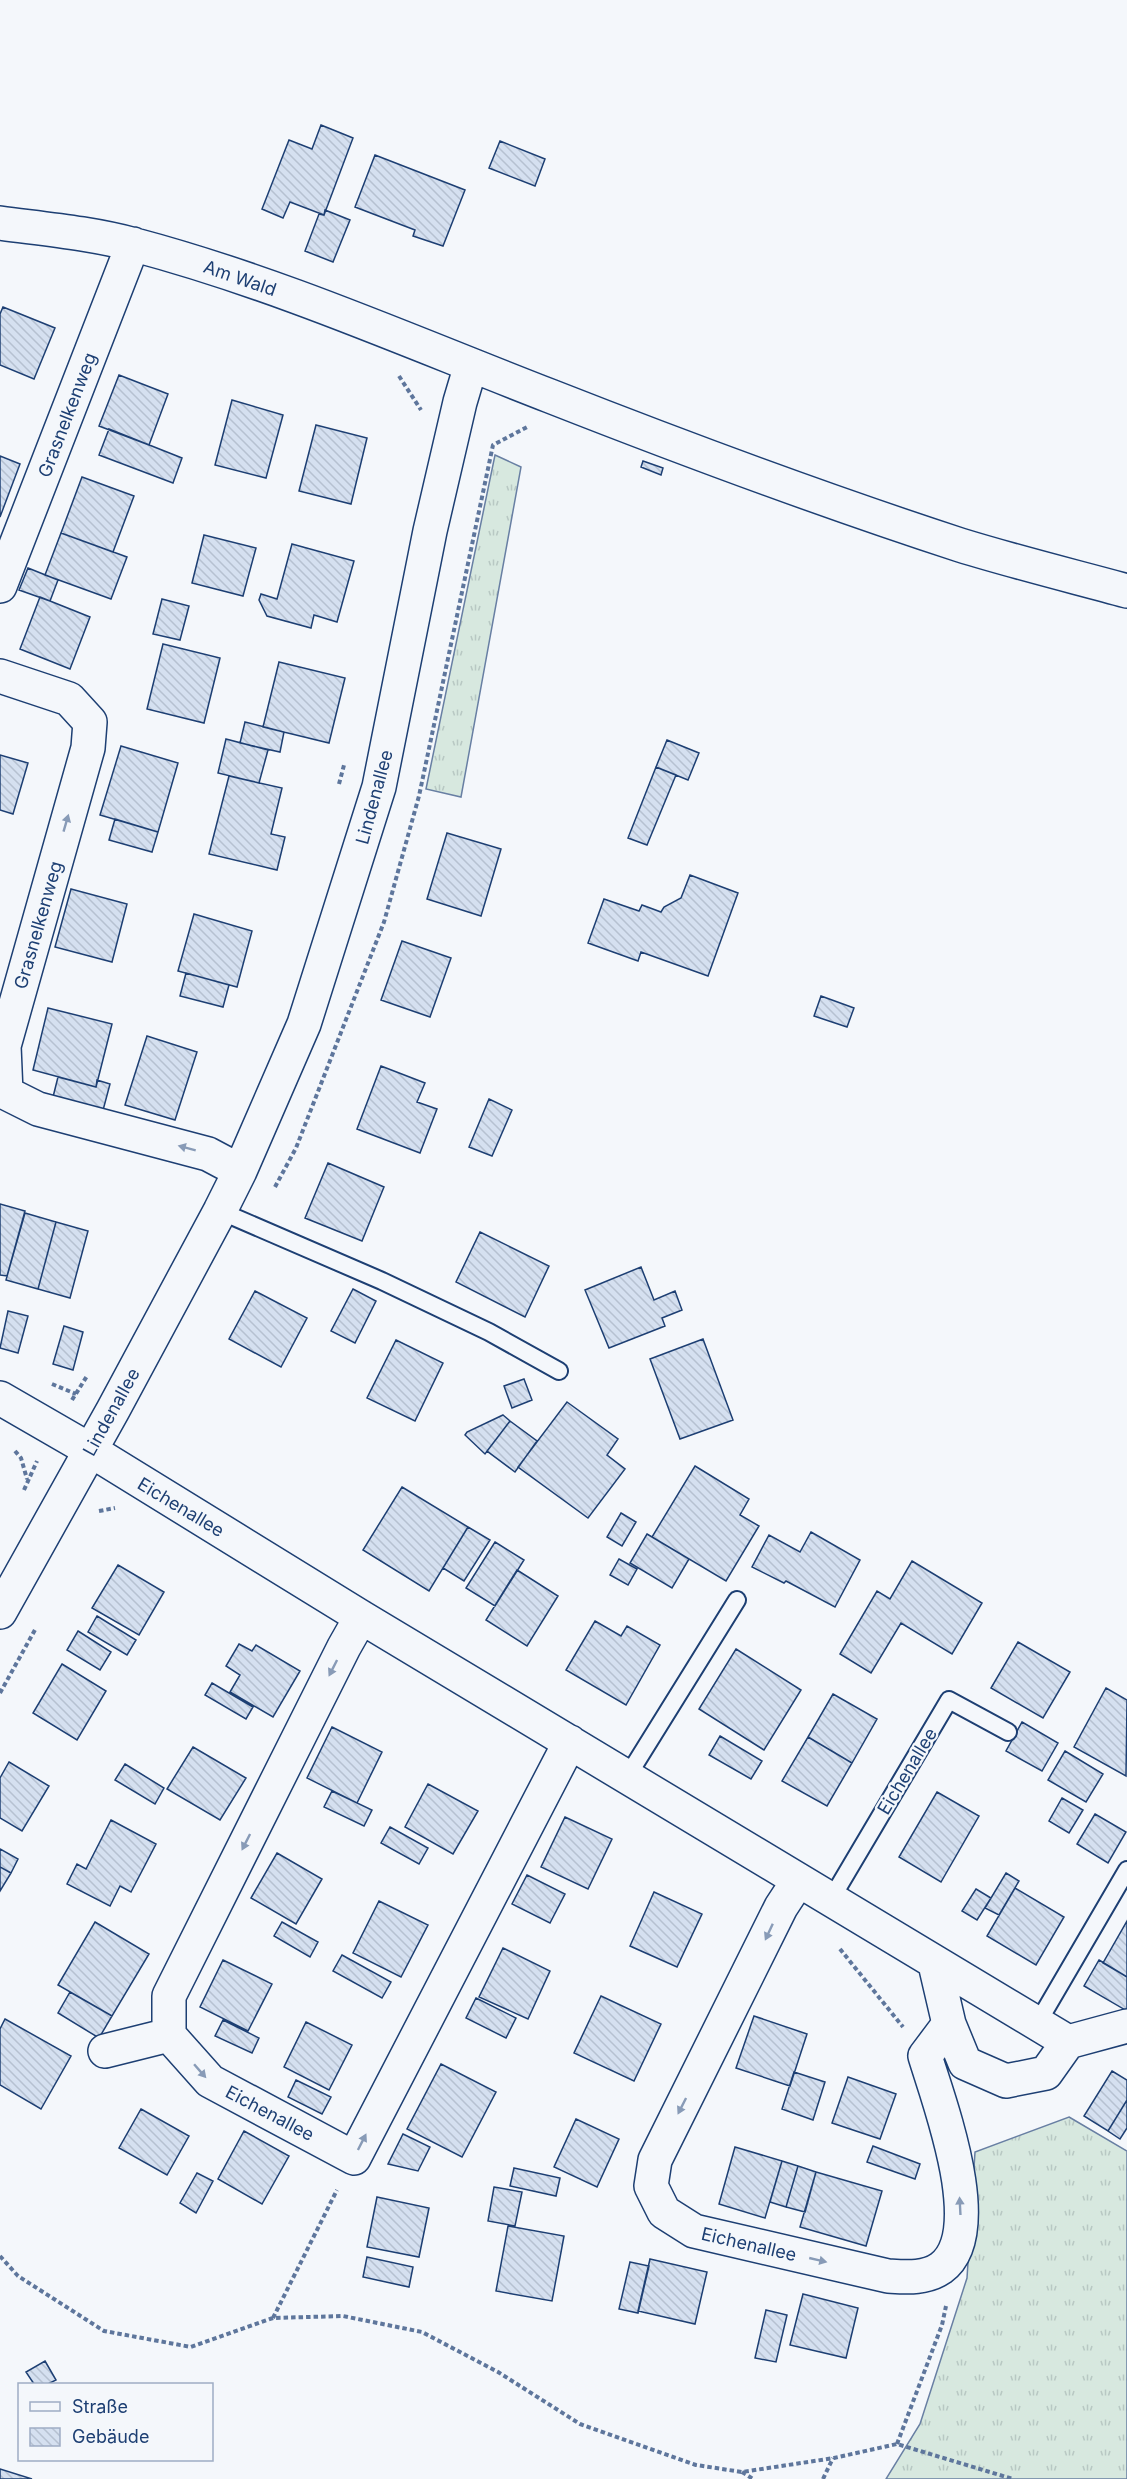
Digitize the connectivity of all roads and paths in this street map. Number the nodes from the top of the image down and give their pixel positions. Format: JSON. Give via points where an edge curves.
{"nodes":[{"id":1,"x":0,"y":223,"type":"edge"},
{"id":2,"x":133,"y":244,"type":"junction"},
{"id":3,"x":393,"y":333,"type":"junction"},
{"id":4,"x":471,"y":365,"type":"junction"},
{"id":5,"x":423,"y":413,"type":"dead end"},
{"id":6,"x":0,"y":586,"type":"edge"},
{"id":7,"x":1127,"y":591,"type":"edge"},
{"id":8,"x":0,"y":676,"type":"edge"},
{"id":9,"x":346,"y":755,"type":"dead end"},
{"id":10,"x":338,"y":788,"type":"dead end"},
{"id":11,"x":240,"y":1171,"type":"junction"},
{"id":12,"x":220,"y":1211,"type":"junction"},
{"id":13,"x":559,"y":1371,"type":"dead end"},
{"id":14,"x":88,"y":1375,"type":"dead end"},
{"id":15,"x":0,"y":1398,"type":"edge"},
{"id":16,"x":53,"y":1429,"type":"junction"},
{"id":17,"x":14,"y":1449,"type":"dead end"},
{"id":18,"x":90,"y":1450,"type":"junction"},
{"id":19,"x":737,"y":1600,"type":"dead end"},
{"id":20,"x":0,"y":1612,"type":"edge"},
{"id":21,"x":361,"y":1617,"type":"junction"},
{"id":22,"x":1008,"y":1732,"type":"dead end"},
{"id":23,"x":570,"y":1742,"type":"junction"},
{"id":24,"x":627,"y":1777,"type":"junction"},
{"id":25,"x":1127,"y":1870,"type":"edge"},
{"id":26,"x":798,"y":1881,"type":"junction"},
{"id":27,"x":830,"y":1901,"type":"junction"},
{"id":28,"x":935,"y":1964,"type":"junction"},
{"id":29,"x":949,"y":2024,"type":"junction"},
{"id":30,"x":1037,"y":2024,"type":"junction"},
{"id":31,"x":1127,"y":2026,"type":"edge"},
{"id":32,"x":169,"y":2034,"type":"junction"},
{"id":33,"x":1068,"y":2042,"type":"junction"},
{"id":34,"x":105,"y":2051,"type":"dead end"},
{"id":35,"x":354,"y":2157,"type":"junction"},
{"id":36,"x":0,"y":2256,"type":"edge"},
{"id":37,"x":946,"y":2303,"type":"dead end"},
{"id":38,"x":273,"y":2318,"type":"junction"},
{"id":39,"x":897,"y":2444,"type":"junction"},
{"id":40,"x":834,"y":2458,"type":"junction"},
{"id":41,"x":742,"y":2472,"type":"junction"},
{"id":42,"x":753,"y":2479,"type":"edge"},
{"id":43,"x":823,"y":2479,"type":"edge"},
{"id":44,"x":1012,"y":2479,"type":"edge"}],
"edges":[{"from":1,"to":2,"type":"street","name":"Am Wald"},
{"from":2,"to":3,"type":"street","name":"Am Wald","via":[[231,273]]},
{"from":2,"to":6,"type":"street","name":"Grasnelkenweg"},
{"from":3,"to":4,"type":"street","name":"Am Wald"},
{"from":3,"to":5,"type":"path","via":[[389,361]]},
{"from":4,"to":7,"type":"street","name":"Am Wald","via":[[633,428],[927,533]]},
{"from":4,"to":11,"type":"street","name":"Lindenallee","via":[[430,531],[379,787],[304,1024]]},
{"from":11,"to":8,"type":"street","name":"Grasnelkenweg","one_way":true,"via":[[208,1154],[38,1109],[6,1093],[4,1046],[88,748],[90,722],[69,699]]},
{"from":9,"to":10,"type":"path"},
{"from":11,"to":12,"type":"street","name":"Lindenallee"},
{"from":12,"to":13,"type":"lane","via":[[382,1281],[489,1332]]},
{"from":12,"to":18,"type":"street","name":"Lindenallee"},
{"from":14,"to":16,"type":"path"},
{"from":15,"to":16,"type":"street","name":"Eichenallee"},
{"from":16,"to":17,"type":"path","via":[[27,1480]]},
{"from":16,"to":18,"type":"street","name":"Eichenallee"},
{"from":18,"to":20,"type":"street","name":"Lindenallee"},
{"from":18,"to":21,"type":"street","name":"Eichenallee"},
{"from":19,"to":24,"type":"lane"},
{"from":21,"to":23,"type":"street","name":"Eichenallee"},
{"from":21,"to":32,"type":"street","one_way":true,"via":[[169,1996]]},
{"from":22,"to":27,"type":"lane","name":"Eichenallee","via":[[950,1700]]},
{"from":23,"to":24,"type":"street","name":"Eichenallee"},
{"from":35,"to":23,"type":"street","one_way":true},
{"from":24,"to":26,"type":"street","name":"Eichenallee"},
{"from":25,"to":30,"type":"lane"},
{"from":26,"to":27,"type":"street","name":"Eichenallee"},
{"from":26,"to":29,"type":"street","name":"Eichenallee","one_way":true,"via":[[781,1907],[655,2160],[651,2186],[664,2212],[694,2231],[888,2276],[920,2277],[941,2268],[957,2250],[961,2225],[959,2179],[952,2142],[925,2056]]},
{"from":27,"to":28,"type":"street","name":"Eichenallee"},
{"from":28,"to":29,"type":"street"},
{"from":28,"to":30,"type":"street","name":"Eichenallee"},
{"from":29,"to":33,"type":"street","via":[[966,2063],[1006,2081],[1047,2073]]},
{"from":30,"to":33,"type":"street","name":"Eichenallee"},
{"from":31,"to":33,"type":"street"},
{"from":32,"to":34,"type":"street"},
{"from":32,"to":35,"type":"street","name":"Eichenallee","one_way":true,"via":[[210,2081]]},
{"from":35,"to":38,"type":"path"},
{"from":36,"to":38,"type":"path","via":[[18,2276],[104,2331],[191,2347]]},
{"from":37,"to":39,"type":"path","via":[[942,2325]]},
{"from":38,"to":41,"type":"path","via":[[343,2316],[422,2331],[498,2372],[580,2424],[696,2465]]},
{"from":39,"to":40,"type":"path"},
{"from":39,"to":44,"type":"path"},
{"from":40,"to":41,"type":"path"},
{"from":40,"to":43,"type":"path"},
{"from":41,"to":42,"type":"path"}]}
